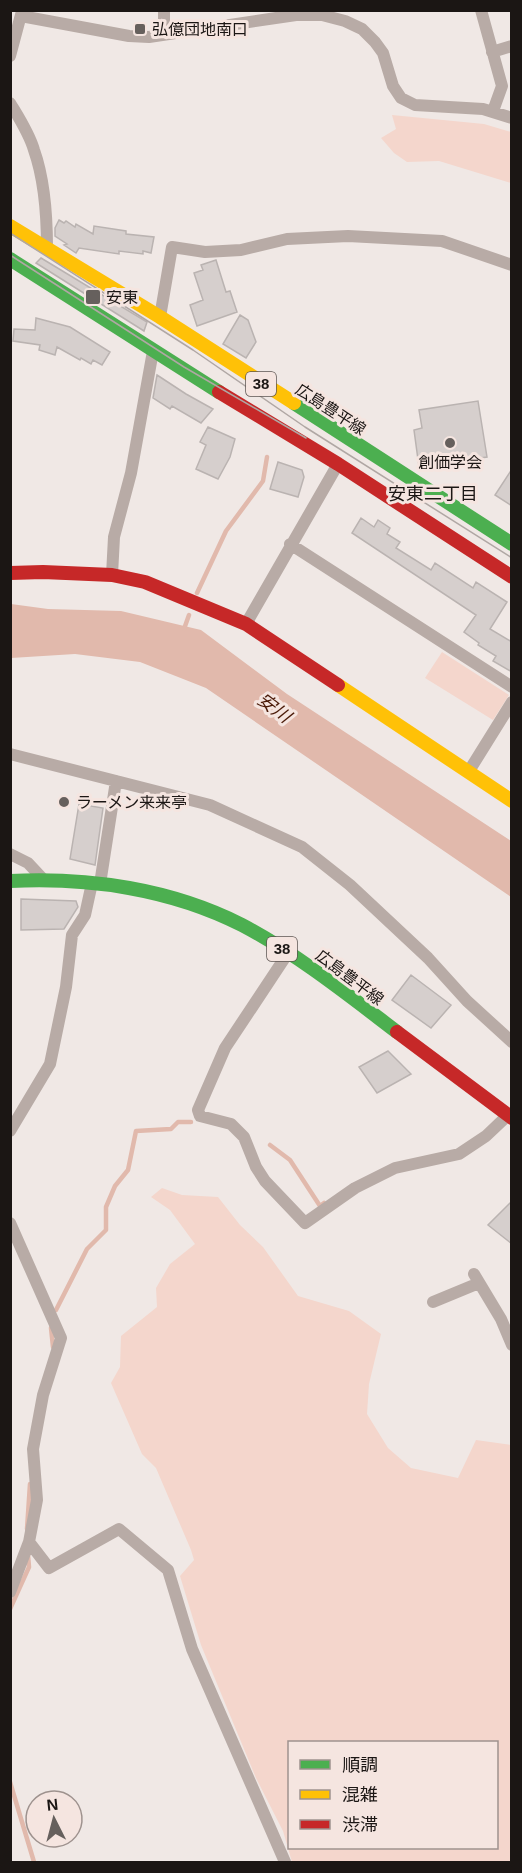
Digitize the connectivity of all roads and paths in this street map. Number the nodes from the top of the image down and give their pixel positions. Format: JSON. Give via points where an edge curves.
{"nodes":[{"id":1,"x":164,"y":10,"type":"edge"},
{"id":2,"x":481,"y":10,"type":"edge"},
{"id":3,"x":21,"y":13,"type":"edge"},
{"id":4,"x":164,"y":35,"type":"junction"},
{"id":5,"x":512,"y":46,"type":"edge"},
{"id":6,"x":492,"y":52,"type":"junction"},
{"id":7,"x":10,"y":56,"type":"edge"},
{"id":8,"x":10,"y":103,"type":"edge"},
{"id":9,"x":493,"y":111,"type":"junction"},
{"id":10,"x":512,"y":118,"type":"edge"},
{"id":11,"x":10,"y":226,"type":"edge"},
{"id":12,"x":47,"y":248,"type":"junction"},
{"id":13,"x":10,"y":260,"type":"edge"},
{"id":14,"x":512,"y":265,"type":"edge"},
{"id":15,"x":160,"y":317,"type":"junction"},
{"id":16,"x":153,"y":351,"type":"junction"},
{"id":17,"x":338,"y":464,"type":"junction"},
{"id":18,"x":291,"y":544,"type":"junction"},
{"id":19,"x":512,"y":544,"type":"edge"},
{"id":20,"x":10,"y":573,"type":"edge"},
{"id":21,"x":112,"y":575,"type":"junction"},
{"id":22,"x":512,"y":577,"type":"edge"},
{"id":23,"x":246,"y":624,"type":"junction"},
{"id":24,"x":512,"y":687,"type":"edge"},
{"id":25,"x":512,"y":702,"type":"edge"},
{"id":26,"x":10,"y":754,"type":"edge"},
{"id":27,"x":469,"y":771,"type":"junction"},
{"id":28,"x":117,"y":782,"type":"junction"},
{"id":29,"x":512,"y":801,"type":"edge"},
{"id":30,"x":10,"y":854,"type":"edge"},
{"id":31,"x":42,"y":878,"type":"junction"},
{"id":32,"x":96,"y":883,"type":"junction"},
{"id":33,"x":13,"y":885,"type":"edge"},
{"id":34,"x":288,"y":952,"type":"junction"},
{"id":35,"x":512,"y":1042,"type":"edge"},
{"id":36,"x":510,"y":1116,"type":"edge"},
{"id":37,"x":10,"y":1131,"type":"edge"},
{"id":38,"x":10,"y":1223,"type":"edge"},
{"id":39,"x":433,"y":1302,"type":"dead end"},
{"id":40,"x":512,"y":1346,"type":"edge"},
{"id":41,"x":29,"y":1542,"type":"junction"},
{"id":42,"x":10,"y":1592,"type":"edge"},
{"id":43,"x":285,"y":1863,"type":"edge"}],
"edges":[{"from":1,"to":4,"type":"street"},
{"from":2,"to":6,"type":"street"},
{"from":3,"to":4,"type":"street","via":[[129,36]]},
{"from":3,"to":7,"type":"street"},
{"from":4,"to":9,"type":"street","via":[[296,15],[322,15],[345,21],[375,42],[401,98],[415,105]]},
{"from":5,"to":6,"type":"street"},
{"from":6,"to":9,"type":"street","via":[[501,86]]},
{"from":8,"to":12,"type":"street","via":[[35,151],[43,189]]},
{"from":9,"to":10,"type":"street"},
{"from":11,"to":12,"type":"main road","name":"広島豊平線","number":"38"},
{"from":12,"to":15,"type":"main road","name":"広島豊平線","number":"38"},
{"from":13,"to":16,"type":"main road","number":"38"},
{"from":14,"to":15,"type":"street","via":[[442,241],[348,236],[287,239],[241,250],[205,252],[172,247]]},
{"from":15,"to":19,"type":"main road","name":"広島豊平線","number":"38"},
{"from":16,"to":17,"type":"main road","number":"38"},
{"from":16,"to":21,"type":"street","via":[[131,473],[114,537]]},
{"from":17,"to":18,"type":"street"},
{"from":17,"to":22,"type":"main road","number":"38"},
{"from":18,"to":23,"type":"street"},
{"from":18,"to":24,"type":"street"},
{"from":20,"to":21,"type":"main road"},
{"from":21,"to":23,"type":"main road","via":[[146,582]]},
{"from":23,"to":27,"type":"main road"},
{"from":25,"to":27,"type":"street"},
{"from":26,"to":28,"type":"street"},
{"from":27,"to":29,"type":"main road"},
{"from":28,"to":32,"type":"street"},
{"from":28,"to":35,"type":"street","via":[[210,805],[302,846],[358,892]]},
{"from":30,"to":31,"type":"street","via":[[28,863]]},
{"from":31,"to":32,"type":"main road","name":"広島豊平線","number":"38"},
{"from":31,"to":33,"type":"main road","name":"広島豊平線","number":"38"},
{"from":32,"to":34,"type":"main road","name":"広島豊平線","number":"38","via":[[185,902],[239,924]]},
{"from":32,"to":37,"type":"street","via":[[85,915],[72,934],[50,1064]]},
{"from":34,"to":36,"type":"main road","name":"広島豊平線","number":"38"},
{"from":34,"to":36,"type":"street","via":[[225,1048],[198,1110],[200,1116],[231,1124],[244,1137],[265,1181],[305,1222],[355,1188],[396,1168],[459,1154]]},
{"from":38,"to":41,"type":"street","via":[[61,1338],[43,1395],[33,1449],[37,1500]]},
{"from":39,"to":40,"type":"street","via":[[477,1279]]},
{"from":41,"to":42,"type":"street"},
{"from":41,"to":43,"type":"street","via":[[49,1568],[119,1529],[168,1570],[192,1649]]}]}
